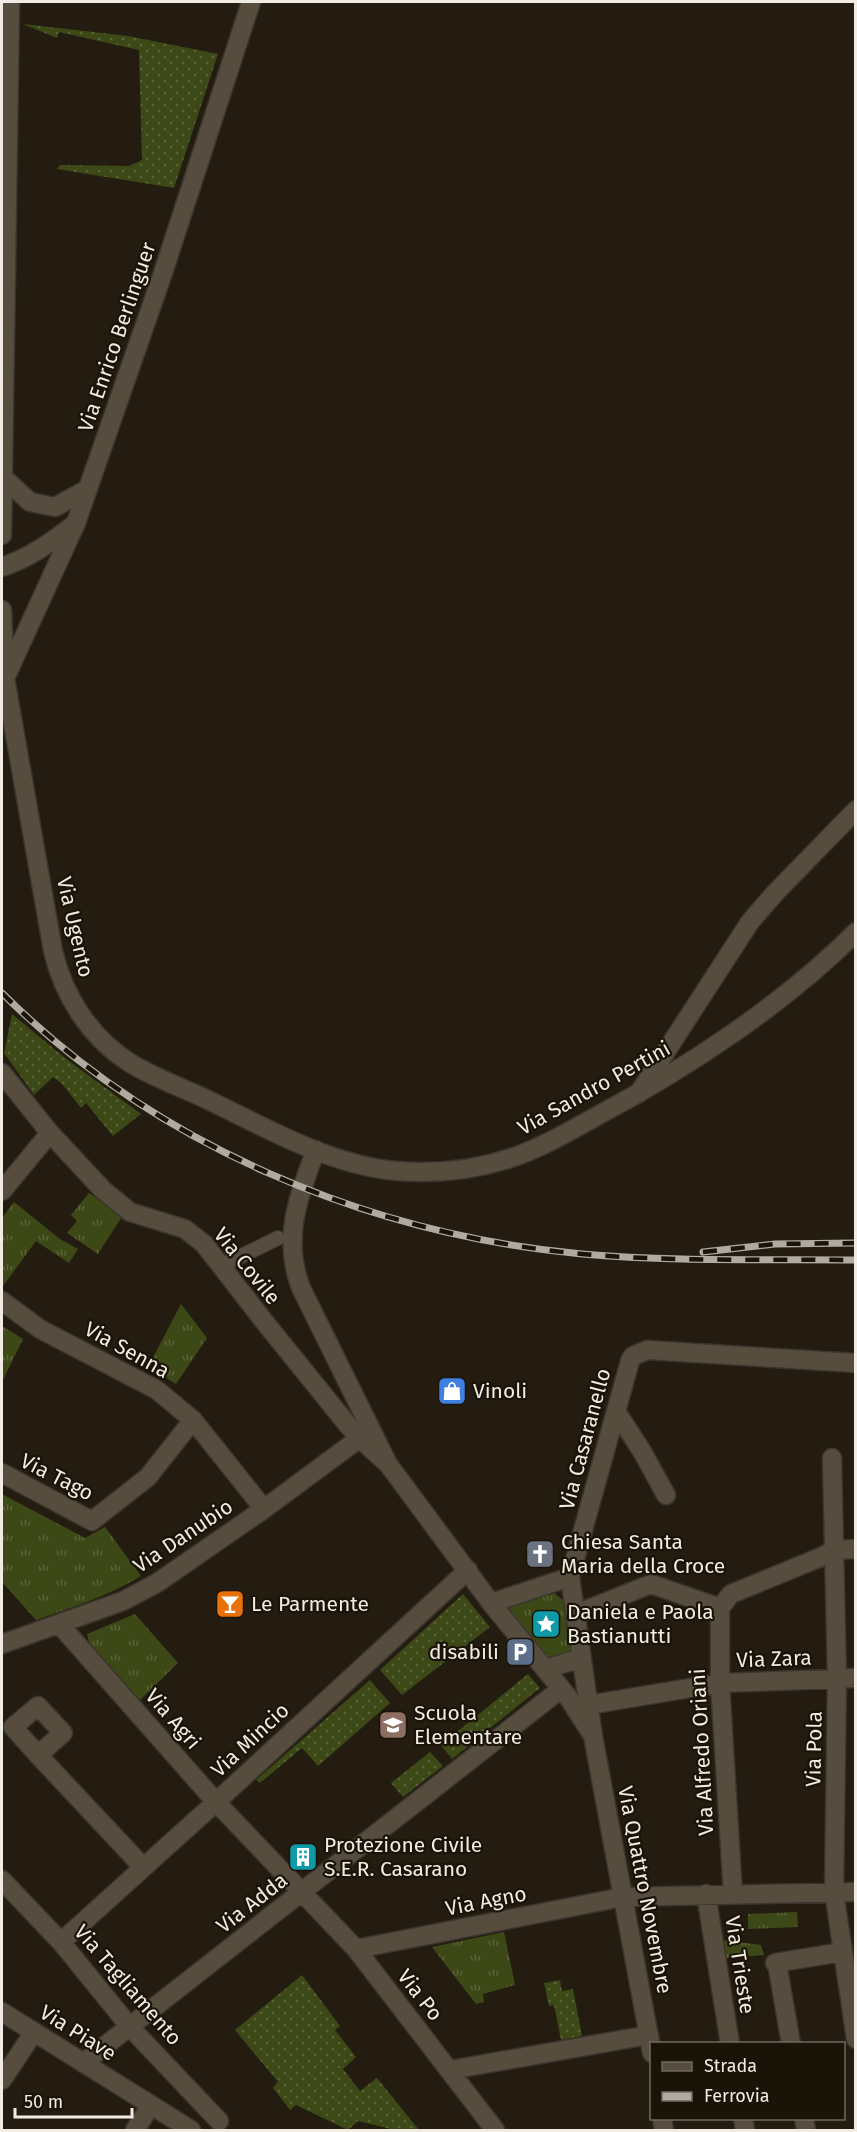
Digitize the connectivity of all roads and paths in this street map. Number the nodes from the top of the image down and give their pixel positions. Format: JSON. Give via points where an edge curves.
{"nodes":[{"id":1,"x":10,"y":2,"type":"edge"},
{"id":2,"x":250,"y":2,"type":"edge"},
{"id":3,"x":4,"y":478,"type":"junction"},
{"id":4,"x":88,"y":489,"type":"junction"},
{"id":5,"x":76,"y":523,"type":"junction"},
{"id":6,"x":2,"y":535,"type":"edge"},
{"id":7,"x":2,"y":567,"type":"edge"},
{"id":8,"x":2,"y":610,"type":"edge"},
{"id":9,"x":4,"y":678,"type":"junction"},
{"id":10,"x":855,"y":810,"type":"edge"},
{"id":11,"x":855,"y":932,"type":"edge"},
{"id":12,"x":2,"y":1073,"type":"edge"},
{"id":13,"x":639,"y":1093,"type":"junction"},
{"id":14,"x":50,"y":1133,"type":"junction"},
{"id":15,"x":315,"y":1150,"type":"junction"},
{"id":16,"x":2,"y":1191,"type":"edge"},
{"id":17,"x":278,"y":1238,"type":"dead end"},
{"id":18,"x":221,"y":1266,"type":"junction"},
{"id":19,"x":2,"y":1301,"type":"edge"},
{"id":20,"x":855,"y":1363,"type":"edge"},
{"id":21,"x":616,"y":1411,"type":"junction"},
{"id":22,"x":193,"y":1420,"type":"junction"},
{"id":23,"x":365,"y":1434,"type":"junction"},
{"id":24,"x":832,"y":1458,"type":"dead end"},
{"id":25,"x":2,"y":1473,"type":"edge"},
{"id":26,"x":666,"y":1495,"type":"dead end"},
{"id":27,"x":264,"y":1509,"type":"junction"},
{"id":28,"x":855,"y":1549,"type":"edge"},
{"id":29,"x":834,"y":1550,"type":"junction"},
{"id":30,"x":468,"y":1570,"type":"junction"},
{"id":31,"x":570,"y":1577,"type":"junction"},
{"id":32,"x":491,"y":1603,"type":"junction"},
{"id":33,"x":720,"y":1608,"type":"junction"},
{"id":34,"x":576,"y":1614,"type":"junction"},
{"id":35,"x":60,"y":1624,"type":"junction"},
{"id":36,"x":2,"y":1644,"type":"edge"},
{"id":37,"x":582,"y":1658,"type":"junction"},
{"id":38,"x":545,"y":1669,"type":"junction"},
{"id":39,"x":846,"y":1678,"type":"edge"},
{"id":40,"x":720,"y":1683,"type":"junction"},
{"id":41,"x":561,"y":1689,"type":"junction"},
{"id":42,"x":588,"y":1705,"type":"junction"},
{"id":43,"x":593,"y":1736,"type":"junction"},
{"id":44,"x":38,"y":1755,"type":"dead end"},
{"id":45,"x":216,"y":1802,"type":"junction"},
{"id":46,"x":143,"y":1867,"type":"junction"},
{"id":47,"x":2,"y":1880,"type":"edge"},
{"id":48,"x":303,"y":1892,"type":"junction"},
{"id":49,"x":834,"y":1892,"type":"junction"},
{"id":50,"x":855,"y":1892,"type":"edge"},
{"id":51,"x":706,"y":1894,"type":"junction"},
{"id":52,"x":733,"y":1894,"type":"junction"},
{"id":53,"x":623,"y":1897,"type":"junction"},
{"id":54,"x":61,"y":1942,"type":"junction"},
{"id":55,"x":356,"y":1949,"type":"junction"},
{"id":56,"x":842,"y":1952,"type":"junction"},
{"id":57,"x":2,"y":2012,"type":"edge"},
{"id":58,"x":130,"y":2026,"type":"junction"},
{"id":59,"x":34,"y":2032,"type":"junction"},
{"id":60,"x":855,"y":2039,"type":"edge"},
{"id":61,"x":730,"y":2042,"type":"edge"},
{"id":62,"x":791,"y":2042,"type":"edge"},
{"id":63,"x":650,"y":2044,"type":"edge"},
{"id":64,"x":83,"y":2063,"type":"junction"},
{"id":65,"x":450,"y":2070,"type":"junction"},
{"id":66,"x":2,"y":2080,"type":"edge"},
{"id":67,"x":151,"y":2105,"type":"junction"},
{"id":68,"x":219,"y":2121,"type":"dead end"},
{"id":69,"x":135,"y":2130,"type":"edge"},
{"id":70,"x":192,"y":2130,"type":"edge"},
{"id":71,"x":495,"y":2130,"type":"edge"}],
"edges":[{"from":1,"to":3,"type":"street"},
{"from":2,"to":4,"type":"street","name":"Via Enrico Berlinguer"},
{"from":3,"to":4,"type":"street","via":[[30,501],[56,507]]},
{"from":3,"to":6,"type":"street"},
{"from":4,"to":5,"type":"street","name":"Via Enrico Berlinguer"},
{"from":5,"to":7,"type":"street","via":[[22,561]]},
{"from":5,"to":9,"type":"street","name":"Via Enrico Berlinguer"},
{"from":8,"to":9,"type":"street","name":"Via Ugento"},
{"from":9,"to":15,"type":"street","name":"Via Ugento","via":[[57,970],[76,1009],[100,1040],[131,1064]]},
{"from":10,"to":13,"type":"street","via":[[750,922]]},
{"from":11,"to":13,"type":"street","name":"Via Sandro Pertini","via":[[830,958],[750,1020]]},
{"from":12,"to":14,"type":"street","name":"Via Covile"},
{"from":13,"to":15,"type":"street","name":"Via Sandro Pertini","via":[[511,1158],[464,1169],[393,1171]]},
{"from":14,"to":16,"type":"street"},
{"from":14,"to":18,"type":"street","name":"Via Covile","via":[[103,1190],[130,1212],[185,1229],[204,1244]]},
{"from":15,"to":23,"type":"street","via":[[295,1214],[294,1270]]},
{"from":17,"to":18,"type":"street"},
{"from":18,"to":23,"type":"street","name":"Via Covile","via":[[262,1320]]},
{"from":19,"to":22,"type":"street","name":"Via Senna","via":[[40,1329],[157,1390]]},
{"from":20,"to":21,"type":"street","name":"Via Casaranello","via":[[647,1350],[630,1361]]},
{"from":21,"to":26,"type":"street"},
{"from":21,"to":31,"type":"street","name":"Via Casaranello"},
{"from":22,"to":25,"type":"street","name":"Via Tago","via":[[148,1477],[92,1521]]},
{"from":22,"to":27,"type":"street","name":"Via Senna"},
{"from":23,"to":27,"type":"street","name":"Via Danubio"},
{"from":23,"to":30,"type":"street","name":"Via Covile"},
{"from":24,"to":29,"type":"street","name":"Via Pola"},
{"from":27,"to":35,"type":"street","name":"Via Danubio","via":[[157,1583],[123,1601]]},
{"from":28,"to":29,"type":"street"},
{"from":29,"to":33,"type":"street","via":[[731,1594]]},
{"from":29,"to":39,"type":"street","name":"Via Pola"},
{"from":30,"to":32,"type":"street","name":"Via Covile"},
{"from":30,"to":45,"type":"street","name":"Via Mincio"},
{"from":31,"to":32,"type":"street"},
{"from":31,"to":34,"type":"street","name":"Via Quattro Novembre"},
{"from":32,"to":38,"type":"street","name":"Via Covile"},
{"from":33,"to":34,"type":"street","via":[[651,1584]]},
{"from":33,"to":40,"type":"street","name":"Via Alfredo Oriani"},
{"from":34,"to":37,"type":"street","name":"Via Quattro Novembre"},
{"from":35,"to":36,"type":"street","name":"Via Danubio"},
{"from":35,"to":45,"type":"street","name":"Via Agri"},
{"from":37,"to":38,"type":"street"},
{"from":37,"to":42,"type":"street","name":"Via Quattro Novembre"},
{"from":38,"to":41,"type":"street","name":"Via Quattro Novembre"},
{"from":39,"to":40,"type":"street","name":"Via Zara"},
{"from":39,"to":49,"type":"street","name":"Via Pola"},
{"from":40,"to":42,"type":"street","name":"Via Zara"},
{"from":40,"to":52,"type":"street","name":"Via Alfredo Oriani"},
{"from":41,"to":43,"type":"street","name":"Via Quattro Novembre"},
{"from":41,"to":48,"type":"street","name":"Via Adda"},
{"from":42,"to":43,"type":"street","name":"Via Quattro Novembre"},
{"from":43,"to":53,"type":"street","name":"Via Quattro Novembre"},
{"from":44,"to":46,"type":"street"},
{"from":45,"to":46,"type":"street","name":"Via Mincio"},
{"from":45,"to":48,"type":"street","name":"Via Agri"},
{"from":46,"to":54,"type":"street","name":"Via Mincio"},
{"from":47,"to":54,"type":"street","name":"Via Tagliamento"},
{"from":48,"to":55,"type":"street","name":"Via Po"},
{"from":48,"to":58,"type":"street","name":"Via Adda"},
{"from":49,"to":50,"type":"street","name":"Via Agno"},
{"from":49,"to":52,"type":"street","name":"Via Agno"},
{"from":49,"to":56,"type":"street","name":"Via Pola"},
{"from":51,"to":52,"type":"street","name":"Via Agno"},
{"from":51,"to":53,"type":"street","name":"Via Agno"},
{"from":51,"to":61,"type":"street","name":"Via Trieste"},
{"from":53,"to":55,"type":"street","name":"Via Agno"},
{"from":53,"to":63,"type":"street","name":"Via Quattro Novembre"},
{"from":54,"to":58,"type":"street","name":"Via Tagliamento"},
{"from":55,"to":65,"type":"street","name":"Via Po"},
{"from":56,"to":60,"type":"street","name":"Via Pola"},
{"from":56,"to":62,"type":"street","via":[[776,1963]]},
{"from":57,"to":59,"type":"street","name":"Via Piave"},
{"from":58,"to":64,"type":"street","name":"Via Adda"},
{"from":58,"to":68,"type":"street","name":"Via Tagliamento"},
{"from":59,"to":64,"type":"street","name":"Via Piave"},
{"from":59,"to":66,"type":"street"},
{"from":63,"to":65,"type":"street"},
{"from":64,"to":67,"type":"street","name":"Via Piave"},
{"from":65,"to":71,"type":"street","name":"Via Po"},
{"from":67,"to":69,"type":"street"},
{"from":67,"to":70,"type":"street","name":"Via Piave"}]}
